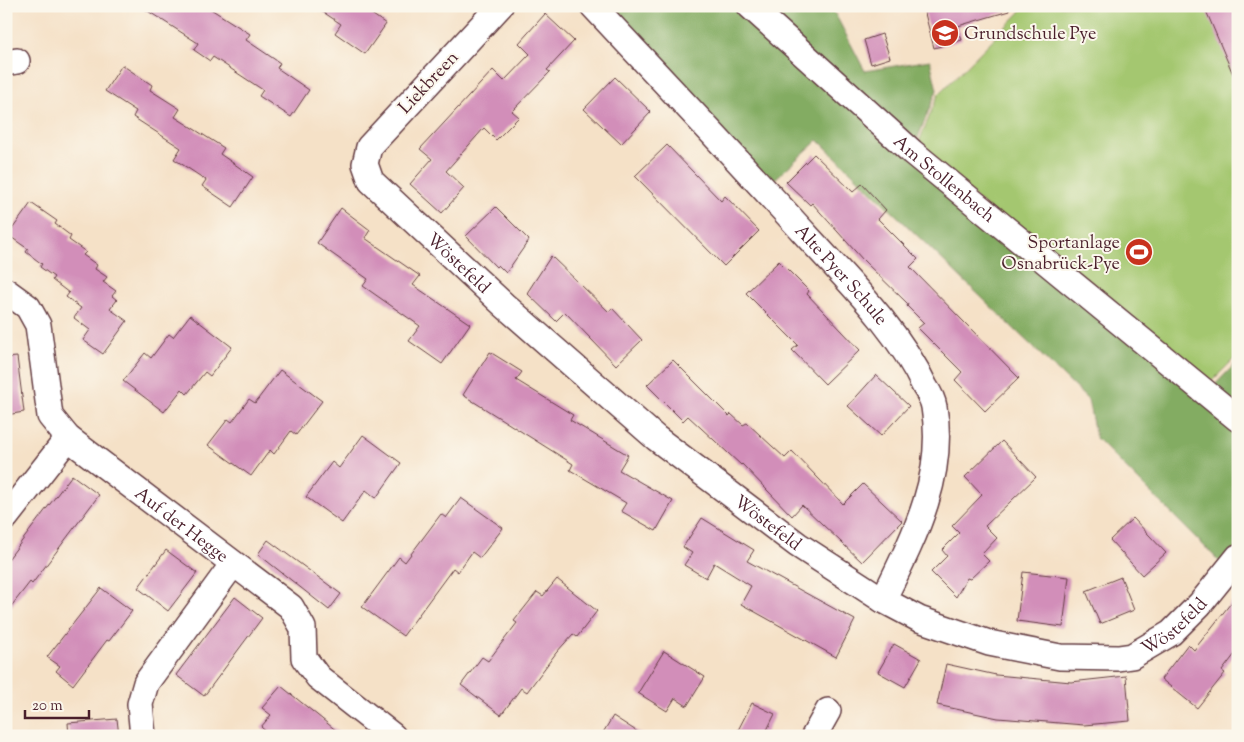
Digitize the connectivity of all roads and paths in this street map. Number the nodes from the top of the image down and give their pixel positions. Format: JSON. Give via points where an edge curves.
{"nodes":[{"id":1,"x":500,"y":6,"type":"edge"},
{"id":2,"x":593,"y":6,"type":"edge"},
{"id":3,"x":750,"y":6,"type":"edge"},
{"id":4,"x":365,"y":164,"type":"joint"},
{"id":5,"x":6,"y":291,"type":"edge"},
{"id":6,"x":1238,"y":419,"type":"edge"},
{"id":7,"x":68,"y":438,"type":"junction"},
{"id":8,"x":6,"y":517,"type":"edge"},
{"id":9,"x":1238,"y":557,"type":"edge"},
{"id":10,"x":233,"y":564,"type":"junction"},
{"id":11,"x":883,"y":600,"type":"junction"},
{"id":12,"x":828,"y":711,"type":"dead end"},
{"id":13,"x":143,"y":736,"type":"edge"},
{"id":14,"x":393,"y":736,"type":"edge"},
{"id":15,"x":814,"y":736,"type":"edge"}],
"edges":[{"from":1,"to":4,"type":"street","name":"Liekbreen","via":[[375,139],[369,147]]},
{"from":2,"to":11,"type":"street","name":"Alte Pyer Schule","via":[[840,272],[915,364],[934,405],[938,443],[929,497],[911,544]]},
{"from":3,"to":6,"type":"street","name":"Am Stollenbach","via":[[912,152]]},
{"from":4,"to":11,"type":"street","name":"Wöstefeld","via":[[371,181],[382,193],[656,438],[798,545]]},
{"from":5,"to":7,"type":"street","name":"Auf der Hegge","via":[[28,308],[38,325],[50,416]]},
{"from":7,"to":8,"type":"street"},
{"from":7,"to":10,"type":"street","name":"Auf der Hegge"},
{"from":9,"to":11,"type":"street","name":"Wöstefeld","via":[[1200,604],[1171,632],[1132,656],[1118,658],[1060,656],[989,642],[919,619]]},
{"from":10,"to":13,"type":"street","via":[[146,683],[140,704]]},
{"from":10,"to":14,"type":"street","name":"Auf der Hegge","via":[[291,607],[303,628],[304,658],[318,677]]},
{"from":12,"to":15,"type":"street"}]}
